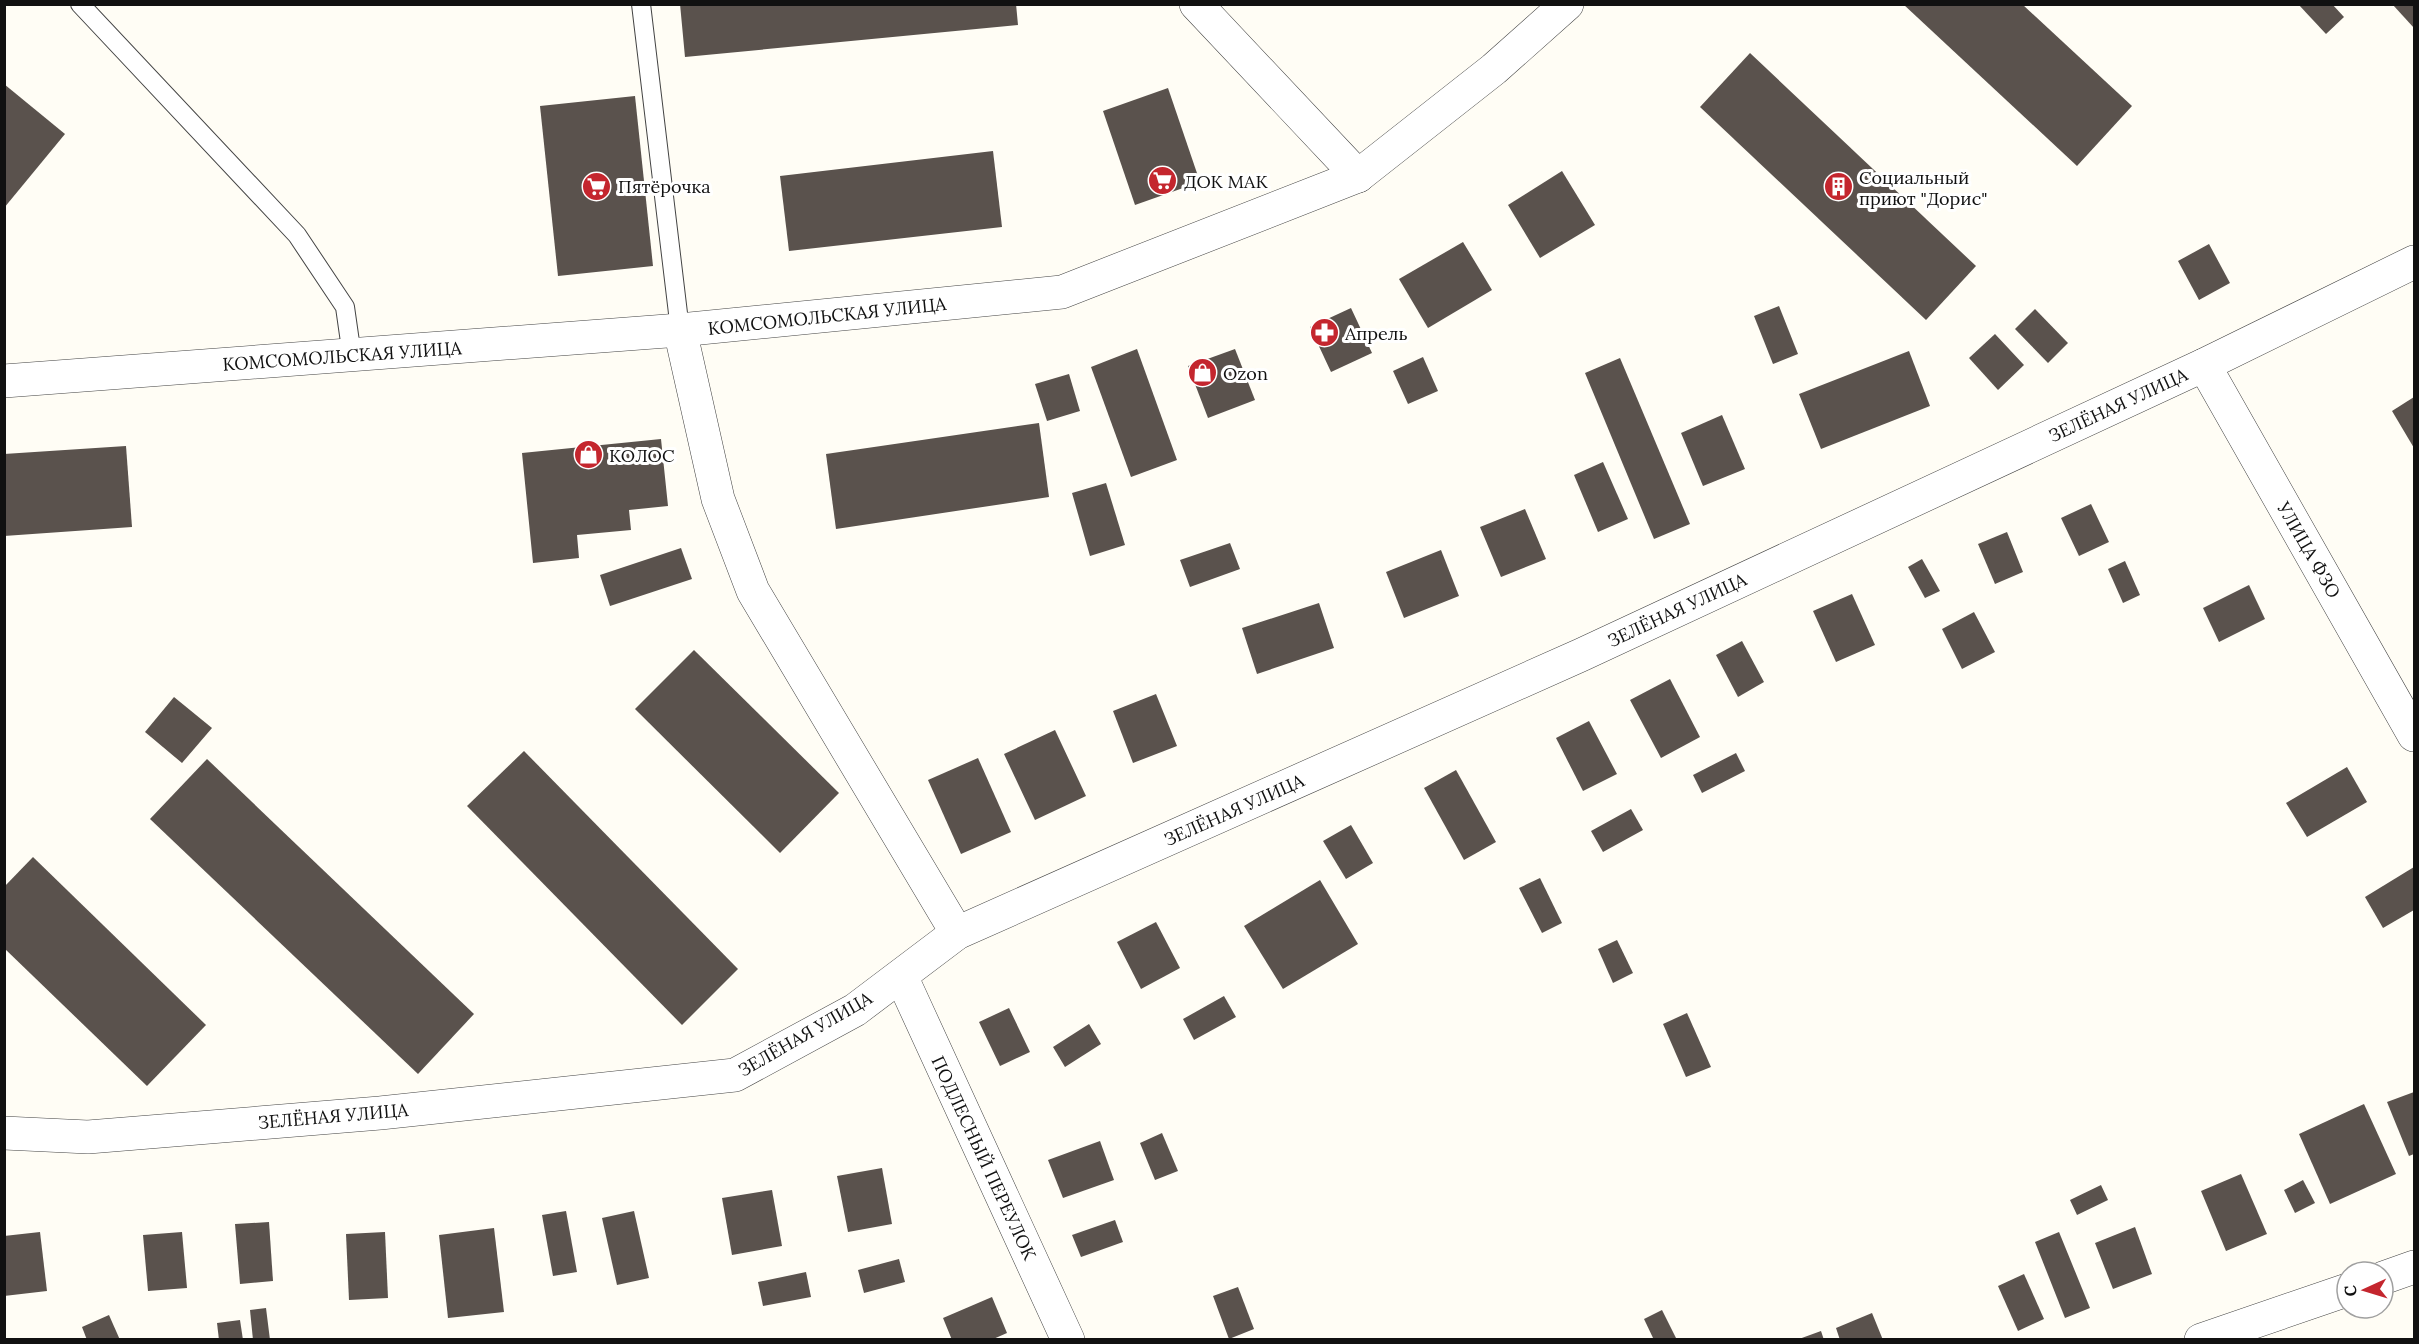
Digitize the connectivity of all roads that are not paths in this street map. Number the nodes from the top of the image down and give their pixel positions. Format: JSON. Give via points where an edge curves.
{"nodes":[{"id":1,"x":80,"y":4,"type":"edge"},
{"id":2,"x":641,"y":4,"type":"edge"},
{"id":3,"x":1196,"y":4,"type":"edge"},
{"id":4,"x":1567,"y":4,"type":"edge"},
{"id":5,"x":1358,"y":176,"type":"junction"},
{"id":6,"x":2415,"y":262,"type":"edge"},
{"id":7,"x":680,"y":330,"type":"junction"},
{"id":8,"x":352,"y":356,"type":"junction"},
{"id":9,"x":2204,"y":364,"type":"junction"},
{"id":10,"x":4,"y":381,"type":"edge"},
{"id":11,"x":2415,"y":735,"type":"edge"},
{"id":12,"x":957,"y":933,"type":"junction"},
{"id":13,"x":901,"y":976,"type":"junction"},
{"id":14,"x":4,"y":1133,"type":"edge"},
{"id":15,"x":2415,"y":1267,"type":"edge"},
{"id":16,"x":2395,"y":1274,"type":"edge"},
{"id":17,"x":2335,"y":1294,"type":"edge"},
{"id":18,"x":1068,"y":1340,"type":"edge"},
{"id":19,"x":2201,"y":1340,"type":"edge"}],
"edges":[{"from":1,"to":8,"type":"lane","via":[[297,235],[345,307]]},
{"from":2,"to":7,"type":"lane"},
{"from":3,"to":5,"type":"street"},
{"from":4,"to":5,"type":"street","name":"КОМСОМОЛЬСКАЯ УЛИЦА","via":[[1494,69]]},
{"from":5,"to":7,"type":"street","name":"КОМСОМОЛЬСКАЯ УЛИЦА","via":[[1062,292]]},
{"from":6,"to":9,"type":"street","name":"ЗЕЛЁНАЯ УЛИЦА"},
{"from":7,"to":8,"type":"street","name":"КОМСОМОЛЬСКАЯ УЛИЦА"},
{"from":7,"to":12,"type":"street","via":[[718,499],[753,591]]},
{"from":8,"to":10,"type":"street","name":"КОМСОМОЛЬСКАЯ УЛИЦА"},
{"from":9,"to":11,"type":"street","name":"УЛИЦА ФЗО"},
{"from":9,"to":12,"type":"street","name":"ЗЕЛЁНАЯ УЛИЦА","via":[[1581,655]]},
{"from":12,"to":13,"type":"street","name":"ЗЕЛЁНАЯ УЛИЦА"},
{"from":13,"to":14,"type":"street","name":"ЗЕЛЁНАЯ УЛИЦА","via":[[855,1010],[735,1075],[380,1113],[88,1137]]},
{"from":13,"to":18,"type":"street","name":"ПОДЛЕСНЫЙ ПЕРЕУЛОК"},
{"from":15,"to":16,"type":"street"},
{"from":17,"to":19,"type":"street"}]}
